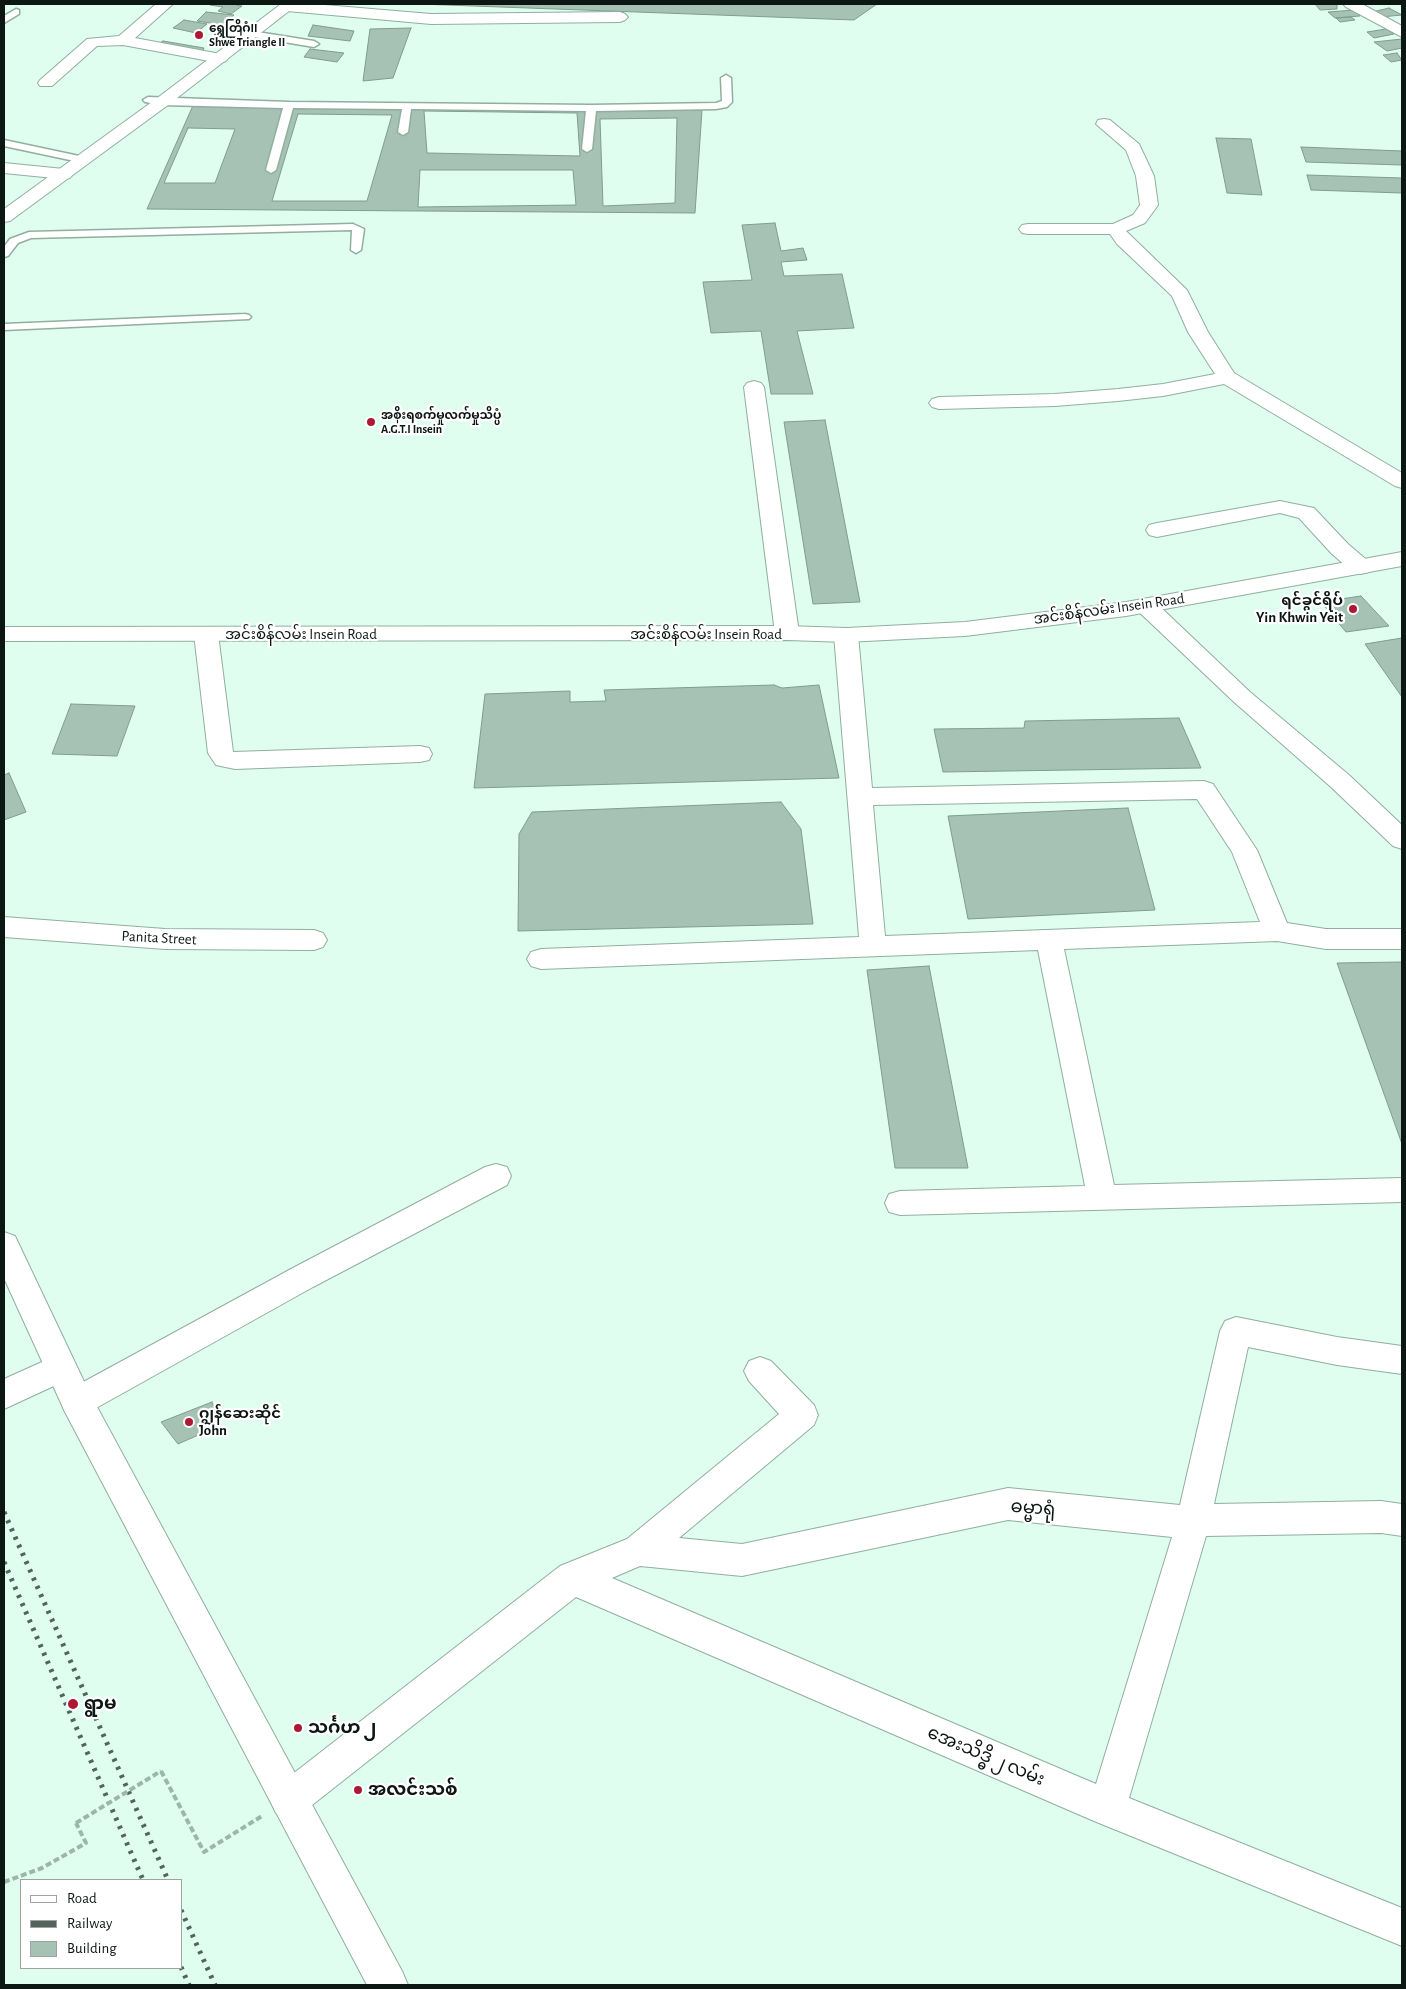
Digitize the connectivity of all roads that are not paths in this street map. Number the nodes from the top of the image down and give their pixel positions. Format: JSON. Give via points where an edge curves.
{"nodes":[{"id":1,"x":165,"y":4,"type":"edge"},
{"id":2,"x":284,"y":5,"type":"edge"},
{"id":3,"x":1381,"y":6,"type":"dead end"},
{"id":4,"x":1356,"y":7,"type":"edge"},
{"id":5,"x":16,"y":12,"type":"dead end"},
{"id":6,"x":620,"y":18,"type":"dead end"},
{"id":7,"x":4,"y":20,"type":"edge"},
{"id":8,"x":1402,"y":32,"type":"edge"},
{"id":9,"x":251,"y":34,"type":"junction"},
{"id":10,"x":123,"y":40,"type":"junction"},
{"id":11,"x":314,"y":44,"type":"dead end"},
{"id":12,"x":214,"y":57,"type":"junction"},
{"id":13,"x":726,"y":78,"type":"dead end"},
{"id":14,"x":46,"y":83,"type":"dead end"},
{"id":15,"x":155,"y":101,"type":"junction"},
{"id":16,"x":288,"y":105,"type":"junction"},
{"id":17,"x":408,"y":106,"type":"junction"},
{"id":18,"x":590,"y":108,"type":"junction"},
{"id":19,"x":1104,"y":124,"type":"dead end"},
{"id":20,"x":403,"y":132,"type":"dead end"},
{"id":21,"x":4,"y":143,"type":"edge"},
{"id":22,"x":587,"y":149,"type":"dead end"},
{"id":23,"x":78,"y":159,"type":"junction"},
{"id":24,"x":4,"y":168,"type":"edge"},
{"id":25,"x":271,"y":170,"type":"dead end"},
{"id":26,"x":58,"y":173,"type":"junction"},
{"id":27,"x":4,"y":206,"type":"edge"},
{"id":28,"x":4,"y":216,"type":"edge"},
{"id":29,"x":1028,"y":229,"type":"dead end"},
{"id":30,"x":1116,"y":229,"type":"junction"},
{"id":31,"x":356,"y":250,"type":"dead end"},
{"id":32,"x":4,"y":254,"type":"edge"},
{"id":33,"x":246,"y":317,"type":"dead end"},
{"id":34,"x":4,"y":327,"type":"edge"},
{"id":35,"x":1227,"y":377,"type":"junction"},
{"id":36,"x":754,"y":387,"type":"dead end"},
{"id":37,"x":939,"y":402,"type":"dead end"},
{"id":38,"x":1402,"y":482,"type":"edge"},
{"id":39,"x":1158,"y":530,"type":"dead end"},
{"id":40,"x":1402,"y":559,"type":"edge"},
{"id":41,"x":1361,"y":567,"type":"junction"},
{"id":42,"x":1146,"y":606,"type":"junction"},
{"id":43,"x":787,"y":633,"type":"junction"},
{"id":44,"x":4,"y":634,"type":"edge"},
{"id":45,"x":206,"y":634,"type":"junction"},
{"id":46,"x":846,"y":635,"type":"junction"},
{"id":47,"x":420,"y":754,"type":"dead end"},
{"id":48,"x":860,"y":797,"type":"junction"},
{"id":49,"x":1402,"y":840,"type":"edge"},
{"id":50,"x":4,"y":927,"type":"edge"},
{"id":51,"x":1276,"y":931,"type":"junction"},
{"id":52,"x":1402,"y":939,"type":"edge"},
{"id":53,"x":314,"y":940,"type":"dead end"},
{"id":54,"x":1049,"y":940,"type":"junction"},
{"id":55,"x":873,"y":947,"type":"junction"},
{"id":56,"x":541,"y":959,"type":"dead end"},
{"id":57,"x":496,"y":1176,"type":"dead end"},
{"id":58,"x":1402,"y":1190,"type":"edge"},
{"id":59,"x":1102,"y":1198,"type":"junction"},
{"id":60,"x":900,"y":1203,"type":"dead end"},
{"id":61,"x":4,"y":1245,"type":"edge"},
{"id":62,"x":1402,"y":1360,"type":"edge"},
{"id":63,"x":60,"y":1368,"type":"junction"},
{"id":64,"x":760,"y":1371,"type":"dead end"},
{"id":65,"x":4,"y":1395,"type":"edge"},
{"id":66,"x":77,"y":1402,"type":"junction"},
{"id":67,"x":1194,"y":1520,"type":"junction"},
{"id":68,"x":1402,"y":1520,"type":"edge"},
{"id":69,"x":640,"y":1550,"type":"junction"},
{"id":70,"x":572,"y":1578,"type":"junction"},
{"id":71,"x":289,"y":1800,"type":"junction"},
{"id":72,"x":1107,"y":1808,"type":"junction"},
{"id":73,"x":1402,"y":1927,"type":"edge"},
{"id":74,"x":388,"y":1985,"type":"edge"}],
"edges":[{"from":1,"to":10,"type":"street"},
{"from":2,"to":6,"type":"street","via":[[431,19]]},
{"from":2,"to":9,"type":"street"},
{"from":2,"to":12,"type":"street"},
{"from":3,"to":4,"type":"street"},
{"from":4,"to":8,"type":"street"},
{"from":5,"to":7,"type":"lane"},
{"from":9,"to":11,"type":"lane"},
{"from":9,"to":12,"type":"street"},
{"from":10,"to":12,"type":"street"},
{"from":10,"to":14,"type":"street","via":[[93,42]]},
{"from":12,"to":15,"type":"street"},
{"from":13,"to":18,"type":"lane","via":[[727,102],[724,105]]},
{"from":15,"to":16,"type":"lane"},
{"from":15,"to":23,"type":"street"},
{"from":16,"to":17,"type":"lane"},
{"from":16,"to":25,"type":"lane"},
{"from":17,"to":18,"type":"lane"},
{"from":17,"to":20,"type":"lane"},
{"from":18,"to":22,"type":"lane"},
{"from":19,"to":30,"type":"street","via":[[1133,148],[1145,176],[1148,204],[1139,219]]},
{"from":21,"to":23,"type":"lane"},
{"from":23,"to":26,"type":"street"},
{"from":24,"to":26,"type":"street"},
{"from":26,"to":27,"type":"street"},
{"from":26,"to":28,"type":"street"},
{"from":29,"to":30,"type":"street"},
{"from":30,"to":35,"type":"street","via":[[1123,240],[1180,294],[1198,332]]},
{"from":31,"to":32,"type":"lane","via":[[359,229],[353,227],[29,235],[14,241]]},
{"from":33,"to":34,"type":"lane"},
{"from":35,"to":37,"type":"street","via":[[1118,395],[1055,400]]},
{"from":35,"to":38,"type":"street"},
{"from":36,"to":43,"type":"street"},
{"from":39,"to":41,"type":"street","via":[[1280,507],[1306,513]]},
{"from":40,"to":41,"type":"street","name":"အင်းစိန်လမ်း Insein Road"},
{"from":41,"to":42,"type":"street","name":"အင်းစိန်လမ်း Insein Road"},
{"from":42,"to":46,"type":"street","name":"အင်းစိန်လမ်း Insein Road","via":[[965,629]]},
{"from":42,"to":49,"type":"street"},
{"from":43,"to":45,"type":"street","name":"အင်းစိန်လမ်း Insein Road"},
{"from":43,"to":46,"type":"street","name":"အင်းစိန်လမ်း Insein Road"},
{"from":44,"to":45,"type":"street","name":"အင်းစိန်လမ်း Insein Road"},
{"from":45,"to":47,"type":"street","via":[[220,753],[225,759]]},
{"from":46,"to":48,"type":"street"},
{"from":48,"to":51,"type":"street","via":[[1204,790],[1244,850]]},
{"from":48,"to":55,"type":"street"},
{"from":50,"to":53,"type":"street","name":"Panita Street","via":[[165,939]]},
{"from":51,"to":52,"type":"street","via":[[1326,939]]},
{"from":51,"to":54,"type":"street"},
{"from":54,"to":55,"type":"street"},
{"from":54,"to":59,"type":"street"},
{"from":55,"to":56,"type":"street"},
{"from":57,"to":66,"type":"street"},
{"from":58,"to":59,"type":"street"},
{"from":59,"to":60,"type":"street"},
{"from":61,"to":63,"type":"street"},
{"from":62,"to":67,"type":"street","via":[[1236,1331]]},
{"from":63,"to":65,"type":"street"},
{"from":63,"to":66,"type":"street"},
{"from":64,"to":69,"type":"street","via":[[802,1415]]},
{"from":66,"to":71,"type":"street"},
{"from":67,"to":68,"type":"street","name":"ဓမ္မာရုံ","via":[[1381,1517]]},
{"from":67,"to":69,"type":"street","name":"ဓမ္မာရုံ","via":[[1174,1521],[1008,1504],[742,1560]]},
{"from":67,"to":72,"type":"street"},
{"from":69,"to":70,"type":"street"},
{"from":70,"to":71,"type":"street"},
{"from":70,"to":72,"type":"street","name":"အေးသိဒ္ဓိ ၂ လမ်း"},
{"from":71,"to":74,"type":"street"},
{"from":72,"to":73,"type":"street","name":"အေးသိဒ္ဓိ ၂ လမ်း"}]}
